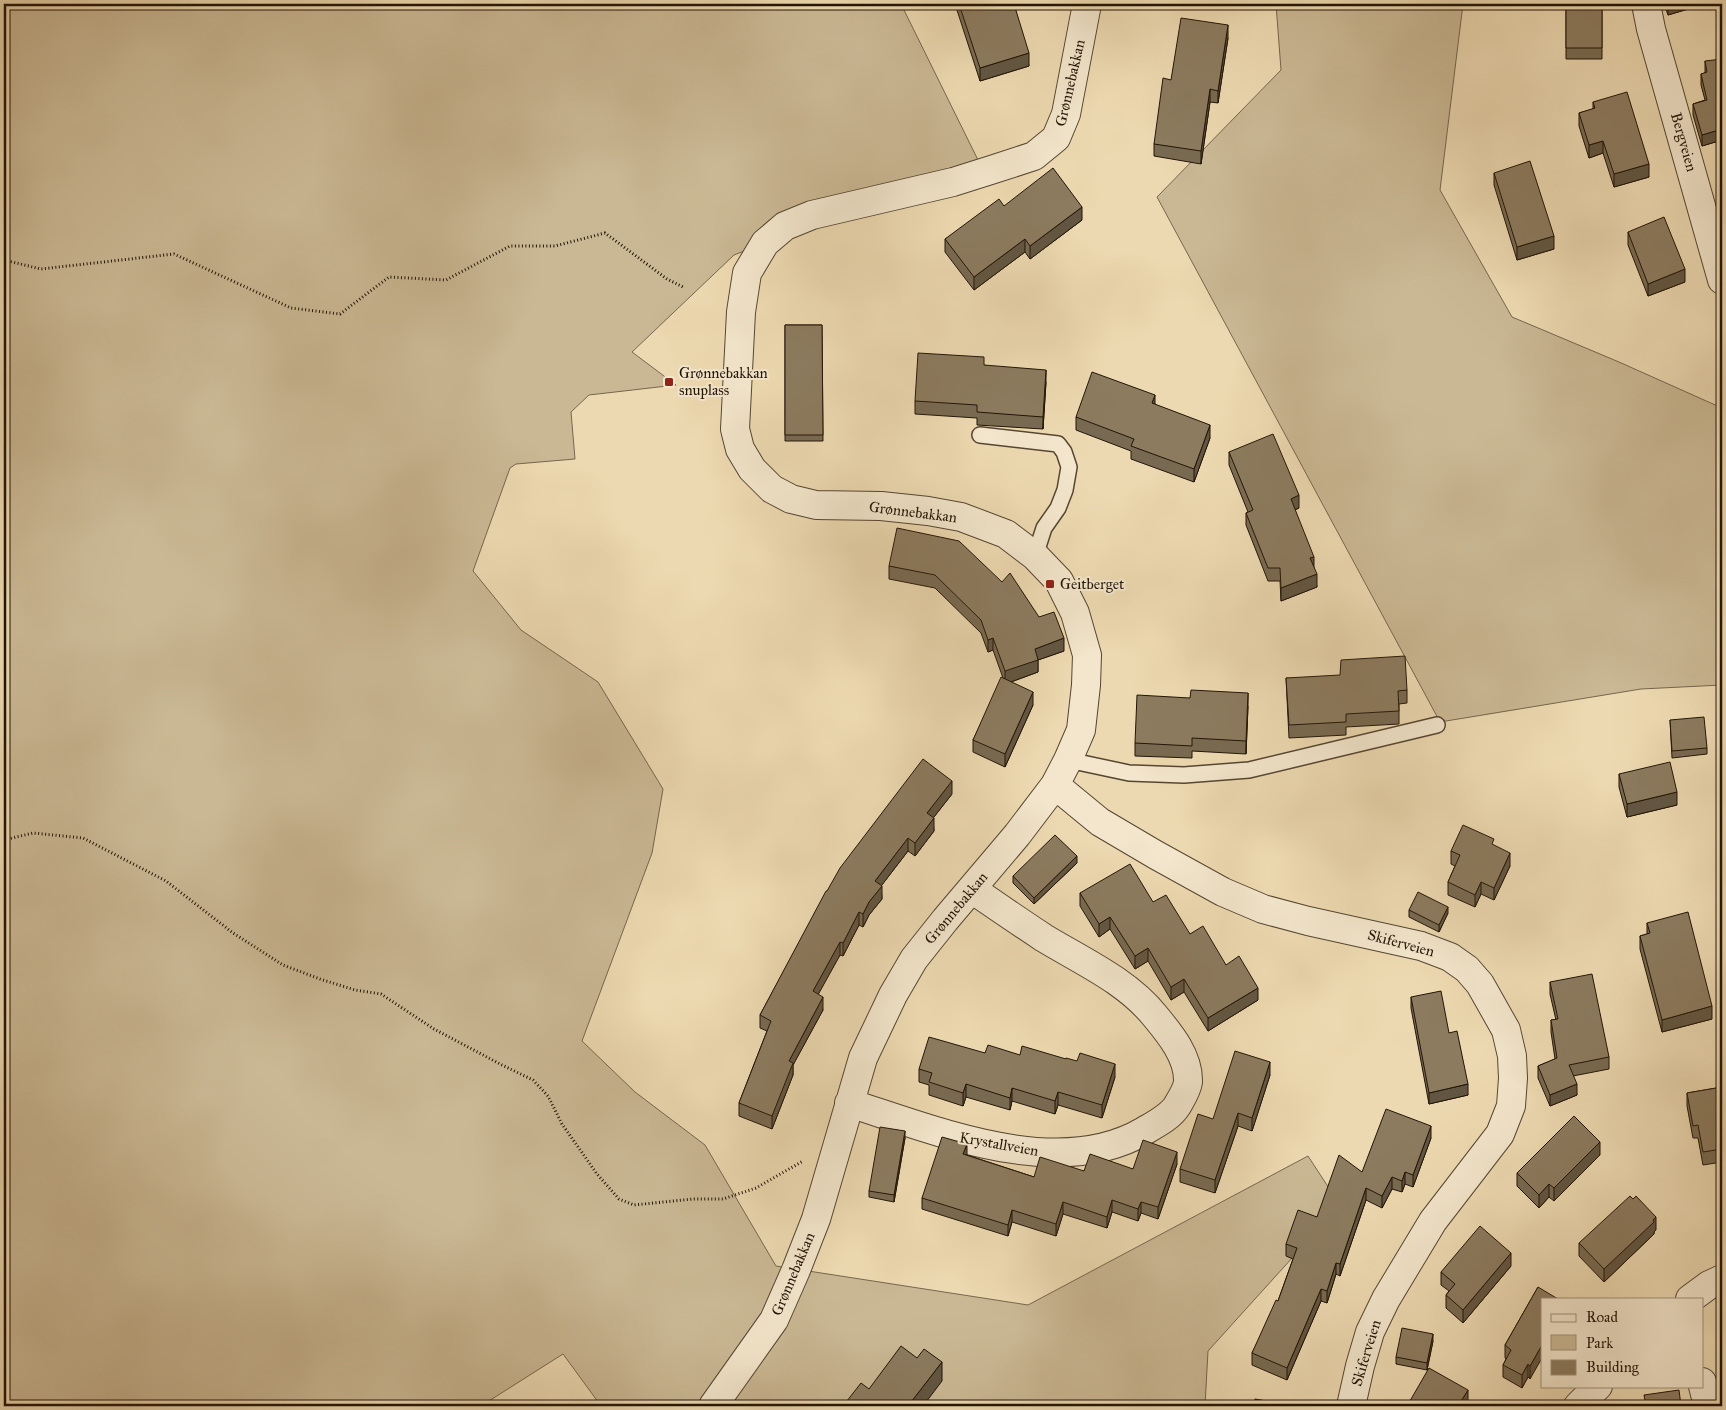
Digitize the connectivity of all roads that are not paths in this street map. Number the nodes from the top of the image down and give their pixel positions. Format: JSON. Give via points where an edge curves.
{"nodes":[{"id":1,"x":1087,"y":4,"type":"edge"},
{"id":2,"x":1646,"y":4,"type":"edge"},
{"id":3,"x":1722,"y":280,"type":"edge"},
{"id":4,"x":980,"y":435,"type":"dead end"},
{"id":5,"x":1035,"y":556,"type":"junction"},
{"id":6,"x":1437,"y":725,"type":"dead end"},
{"id":7,"x":1068,"y":760,"type":"junction"},
{"id":8,"x":1056,"y":785,"type":"junction"},
{"id":9,"x":972,"y":889,"type":"junction"},
{"id":10,"x":848,"y":1103,"type":"junction"},
{"id":11,"x":1722,"y":1278,"type":"edge"},
{"id":12,"x":1691,"y":1298,"type":"edge"},
{"id":13,"x":1596,"y":1388,"type":"edge"},
{"id":14,"x":1704,"y":1388,"type":"edge"},
{"id":15,"x":713,"y":1406,"type":"edge"},
{"id":16,"x":1351,"y":1406,"type":"edge"},
{"id":17,"x":1578,"y":1406,"type":"edge"},
{"id":18,"x":1708,"y":1406,"type":"edge"}],
"edges":[{"from":1,"to":5,"type":"street","name":"Grønnebakkan","via":[[1066,114],[1056,138],[1034,156],[992,170],[812,215],[785,226],[765,243],[747,273],[741,312],[735,429],[740,449],[752,469],[772,489],[816,505],[881,506],[961,517],[1006,534]]},
{"from":2,"to":3,"type":"street","name":"Bergveien"},
{"from":4,"to":5,"type":"lane","via":[[1058,444],[1064,452],[1069,466],[1065,490],[1058,508],[1044,528]]},
{"from":5,"to":7,"type":"street","name":"Grønnebakkan","via":[[1059,581],[1075,614],[1087,655],[1080,730]]},
{"from":6,"to":7,"type":"lane","via":[[1249,770],[1184,775],[1129,773]]},
{"from":7,"to":8,"type":"street","name":"Grønnebakkan"},
{"from":8,"to":9,"type":"street","name":"Grønnebakkan"},
{"from":8,"to":16,"type":"street","name":"Skiferveien","via":[[1108,827],[1223,892],[1263,909],[1421,946],[1450,957],[1480,984],[1506,1030],[1514,1078],[1511,1106],[1500,1134],[1433,1221],[1386,1298],[1370,1332]]},
{"from":9,"to":10,"type":"street","name":"Grønnebakkan","via":[[914,959],[893,995],[863,1058]]},
{"from":9,"to":10,"type":"street","name":"Krystallveien","via":[[1111,978],[1155,1014],[1182,1054],[1188,1083],[1183,1096],[1174,1110],[1135,1136],[1110,1145],[1051,1152],[1018,1150],[928,1130]]},
{"from":10,"to":15,"type":"street","name":"Grønnebakkan","via":[[816,1219],[774,1320]]},
{"from":11,"to":12,"type":"street"},
{"from":13,"to":17,"type":"street"},
{"from":14,"to":18,"type":"street"}]}
